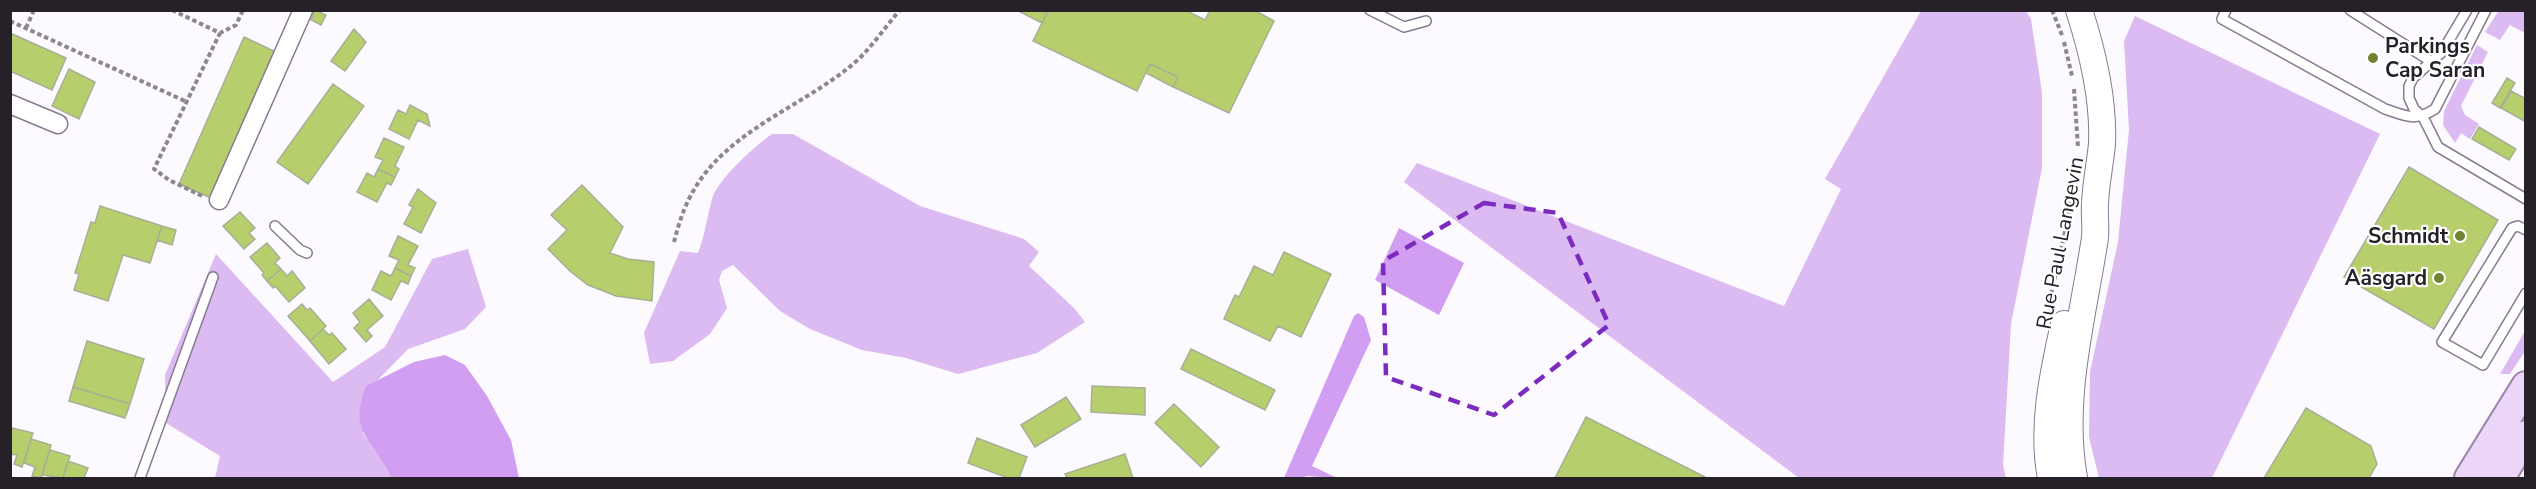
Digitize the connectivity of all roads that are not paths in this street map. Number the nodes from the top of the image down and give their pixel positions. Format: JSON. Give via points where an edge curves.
{"nodes":[{"id":1,"x":303,"y":10,"type":"edge"},
{"id":2,"x":1370,"y":10,"type":"edge"},
{"id":3,"x":2079,"y":10,"type":"edge"},
{"id":4,"x":2226,"y":10,"type":"edge"},
{"id":5,"x":2350,"y":10,"type":"edge"},
{"id":6,"x":2467,"y":10,"type":"edge"},
{"id":7,"x":2486,"y":10,"type":"edge"},
{"id":8,"x":1426,"y":21,"type":"dead end"},
{"id":9,"x":2432,"y":62,"type":"junction"},
{"id":10,"x":10,"y":104,"type":"edge"},
{"id":11,"x":2423,"y":117,"type":"junction"},
{"id":12,"x":58,"y":124,"type":"dead end"},
{"id":13,"x":219,"y":200,"type":"road end"},
{"id":14,"x":2526,"y":200,"type":"edge"},
{"id":15,"x":2095,"y":202,"type":"junction"},
{"id":16,"x":275,"y":226,"type":"dead end"},
{"id":17,"x":2526,"y":230,"type":"edge"},
{"id":18,"x":307,"y":253,"type":"dead end"},
{"id":19,"x":213,"y":277,"type":"dead end"},
{"id":20,"x":2526,"y":293,"type":"edge"},
{"id":21,"x":2526,"y":386,"type":"edge"},
{"id":22,"x":2523,"y":445,"type":"edge"},
{"id":23,"x":140,"y":478,"type":"edge"},
{"id":24,"x":2051,"y":478,"type":"edge"},
{"id":25,"x":2074,"y":478,"type":"edge"},
{"id":26,"x":2469,"y":478,"type":"edge"},
{"id":27,"x":2500,"y":478,"type":"edge"}],
"edges":[{"from":1,"to":13,"type":"street"},
{"from":2,"to":8,"type":"lane","via":[[1404,27]]},
{"from":3,"to":15,"type":"main road","name":"Rue Paul Langevin","via":[[2098,85],[2102,143]]},
{"from":4,"to":11,"type":"lane","via":[[2222,19],[2385,109],[2408,117]]},
{"from":5,"to":9,"type":"lane"},
{"from":6,"to":9,"type":"lane"},
{"from":7,"to":11,"type":"lane","via":[[2435,109]]},
{"from":9,"to":11,"type":"lane","via":[[2409,86],[2411,103]]},
{"from":10,"to":12,"type":"street"},
{"from":11,"to":14,"type":"lane","via":[[2438,147]]},
{"from":15,"to":24,"type":"main road","name":"Rue Paul Langevin","via":[[2082,245],[2048,409]]},
{"from":15,"to":25,"type":"main road","name":"Rue Paul Langevin","via":[[2095,240],[2068,404]]},
{"from":16,"to":18,"type":"lane"},
{"from":17,"to":20,"type":"lane","via":[[2512,228],[2442,342],[2483,365]]},
{"from":19,"to":23,"type":"lane"},
{"from":21,"to":26,"type":"main road"},
{"from":22,"to":27,"type":"main road"}]}
